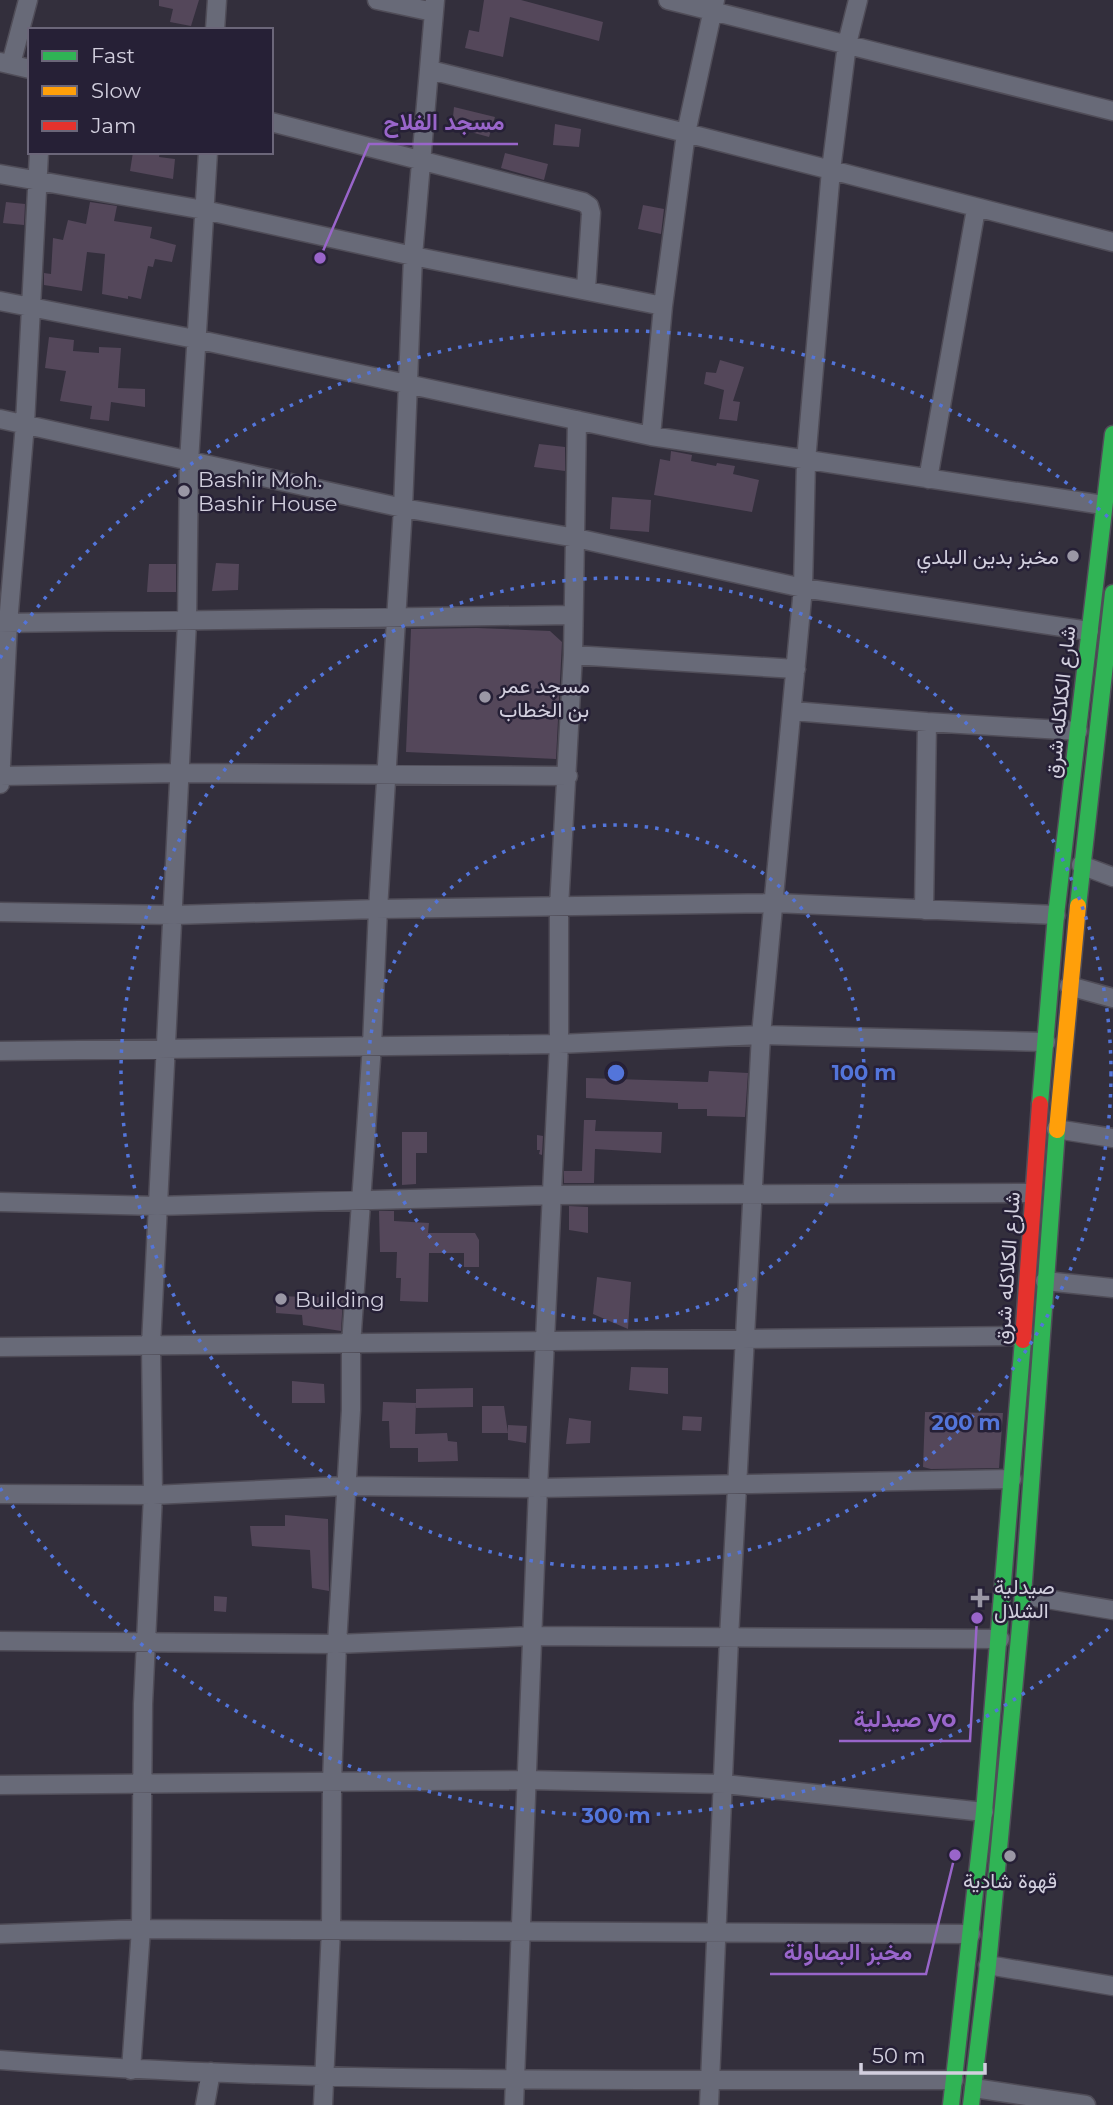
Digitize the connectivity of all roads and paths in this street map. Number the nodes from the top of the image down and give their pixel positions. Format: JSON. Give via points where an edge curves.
{"nodes":[{"id":1,"x":28,"y":0,"type":"edge"},
{"id":2,"x":217,"y":0,"type":"edge"},
{"id":3,"x":377,"y":0,"type":"edge"},
{"id":4,"x":668,"y":0,"type":"edge"},
{"id":5,"x":858,"y":0,"type":"edge"},
{"id":6,"x":434,"y":6,"type":"edge"},
{"id":7,"x":714,"y":6,"type":"edge"},
{"id":8,"x":215,"y":28,"type":"edge"},
{"id":9,"x":847,"y":44,"type":"junction"},
{"id":10,"x":5,"y":63,"type":"edge"},
{"id":11,"x":28,"y":69,"type":"edge"},
{"id":12,"x":430,"y":70,"type":"junction"},
{"id":13,"x":1113,"y":111,"type":"edge"},
{"id":14,"x":273,"y":122,"type":"edge"},
{"id":15,"x":685,"y":133,"type":"junction"},
{"id":16,"x":39,"y":154,"type":"edge"},
{"id":17,"x":208,"y":154,"type":"edge"},
{"id":18,"x":423,"y":160,"type":"junction"},
{"id":19,"x":831,"y":170,"type":"junction"},
{"id":20,"x":0,"y":174,"type":"edge"},
{"id":21,"x":37,"y":181,"type":"junction"},
{"id":22,"x":976,"y":209,"type":"junction"},
{"id":23,"x":204,"y":211,"type":"junction"},
{"id":24,"x":1113,"y":242,"type":"edge"},
{"id":25,"x":413,"y":256,"type":"junction"},
{"id":26,"x":586,"y":289,"type":"junction"},
{"id":27,"x":0,"y":301,"type":"edge"},
{"id":28,"x":663,"y":306,"type":"junction"},
{"id":29,"x":30,"y":307,"type":"junction"},
{"id":30,"x":195,"y":339,"type":"junction"},
{"id":31,"x":408,"y":386,"type":"junction"},
{"id":32,"x":0,"y":419,"type":"edge"},
{"id":33,"x":577,"y":420,"type":"junction"},
{"id":34,"x":25,"y":424,"type":"junction"},
{"id":35,"x":1113,"y":434,"type":"edge"},
{"id":36,"x":651,"y":436,"type":"junction"},
{"id":37,"x":806,"y":461,"type":"junction"},
{"id":38,"x":189,"y":462,"type":"junction"},
{"id":39,"x":928,"y":479,"type":"junction"},
{"id":40,"x":9,"y":500,"type":"edge"},
{"id":41,"x":1104,"y":505,"type":"junction"},
{"id":42,"x":403,"y":508,"type":"junction"},
{"id":43,"x":576,"y":538,"type":"junction"},
{"id":44,"x":803,"y":588,"type":"junction"},
{"id":45,"x":1113,"y":593,"type":"edge"},
{"id":46,"x":1112,"y":612,"type":"edge"},
{"id":47,"x":572,"y":615,"type":"junction"},
{"id":48,"x":395,"y":619,"type":"junction"},
{"id":49,"x":187,"y":622,"type":"junction"},
{"id":50,"x":4,"y":623,"type":"edge"},
{"id":51,"x":1089,"y":631,"type":"junction"},
{"id":52,"x":573,"y":655,"type":"junction"},
{"id":53,"x":796,"y":669,"type":"junction"},
{"id":54,"x":793,"y":711,"type":"junction"},
{"id":55,"x":927,"y":722,"type":"junction"},
{"id":56,"x":1078,"y":731,"type":"junction"},
{"id":57,"x":1105,"y":737,"type":"edge"},
{"id":58,"x":178,"y":773,"type":"junction"},
{"id":59,"x":386,"y":774,"type":"junction"},
{"id":60,"x":0,"y":776,"type":"edge"},
{"id":61,"x":568,"y":776,"type":"junction"},
{"id":62,"x":0,"y":785,"type":"edge"},
{"id":63,"x":1081,"y":865,"type":"junction"},
{"id":64,"x":1113,"y":877,"type":"edge"},
{"id":65,"x":775,"y":903,"type":"junction"},
{"id":66,"x":559,"y":907,"type":"junction"},
{"id":67,"x":378,"y":909,"type":"junction"},
{"id":68,"x":924,"y":910,"type":"junction"},
{"id":69,"x":0,"y":912,"type":"edge"},
{"id":70,"x":174,"y":915,"type":"junction"},
{"id":71,"x":1056,"y":915,"type":"junction"},
{"id":72,"x":1069,"y":986,"type":"junction"},
{"id":73,"x":1113,"y":998,"type":"edge"},
{"id":74,"x":761,"y":1035,"type":"junction"},
{"id":75,"x":1046,"y":1042,"type":"junction"},
{"id":76,"x":559,"y":1044,"type":"junction"},
{"id":77,"x":372,"y":1045,"type":"junction"},
{"id":78,"x":164,"y":1050,"type":"junction"},
{"id":79,"x":0,"y":1051,"type":"edge"},
{"id":80,"x":1056,"y":1129,"type":"junction"},
{"id":81,"x":1113,"y":1138,"type":"edge"},
{"id":82,"x":1032,"y":1193,"type":"junction"},
{"id":83,"x":753,"y":1194,"type":"junction"},
{"id":84,"x":552,"y":1195,"type":"junction"},
{"id":85,"x":361,"y":1200,"type":"junction"},
{"id":86,"x":0,"y":1202,"type":"edge"},
{"id":87,"x":157,"y":1206,"type":"junction"},
{"id":88,"x":1045,"y":1282,"type":"junction"},
{"id":89,"x":1113,"y":1288,"type":"edge"},
{"id":90,"x":1023,"y":1336,"type":"junction"},
{"id":91,"x":746,"y":1338,"type":"junction"},
{"id":92,"x":546,"y":1342,"type":"junction"},
{"id":93,"x":151,"y":1345,"type":"junction"},
{"id":94,"x":351,"y":1345,"type":"junction"},
{"id":95,"x":0,"y":1347,"type":"edge"},
{"id":96,"x":1012,"y":1479,"type":"junction"},
{"id":97,"x":737,"y":1483,"type":"junction"},
{"id":98,"x":345,"y":1486,"type":"junction"},
{"id":99,"x":538,"y":1488,"type":"junction"},
{"id":100,"x":0,"y":1494,"type":"edge"},
{"id":101,"x":153,"y":1495,"type":"junction"},
{"id":102,"x":1023,"y":1595,"type":"junction"},
{"id":103,"x":1113,"y":1610,"type":"edge"},
{"id":104,"x":533,"y":1636,"type":"junction"},
{"id":105,"x":729,"y":1638,"type":"junction"},
{"id":106,"x":1000,"y":1639,"type":"junction"},
{"id":107,"x":0,"y":1641,"type":"edge"},
{"id":108,"x":145,"y":1641,"type":"junction"},
{"id":109,"x":337,"y":1644,"type":"junction"},
{"id":110,"x":526,"y":1780,"type":"junction"},
{"id":111,"x":143,"y":1783,"type":"junction"},
{"id":112,"x":332,"y":1783,"type":"junction"},
{"id":113,"x":724,"y":1784,"type":"junction"},
{"id":114,"x":0,"y":1785,"type":"edge"},
{"id":115,"x":984,"y":1812,"type":"junction"},
{"id":116,"x":141,"y":1929,"type":"junction"},
{"id":117,"x":331,"y":1929,"type":"junction"},
{"id":118,"x":520,"y":1933,"type":"junction"},
{"id":119,"x":716,"y":1933,"type":"junction"},
{"id":120,"x":0,"y":1934,"type":"edge"},
{"id":121,"x":971,"y":1934,"type":"junction"},
{"id":122,"x":988,"y":1965,"type":"junction"},
{"id":123,"x":1113,"y":1986,"type":"edge"},
{"id":124,"x":0,"y":2060,"type":"edge"},
{"id":125,"x":131,"y":2070,"type":"junction"},
{"id":126,"x":211,"y":2072,"type":"junction"},
{"id":127,"x":324,"y":2075,"type":"junction"},
{"id":128,"x":515,"y":2079,"type":"junction"},
{"id":129,"x":710,"y":2080,"type":"junction"},
{"id":130,"x":954,"y":2080,"type":"junction"},
{"id":131,"x":972,"y":2097,"type":"edge"},
{"id":132,"x":205,"y":2105,"type":"edge"},
{"id":133,"x":323,"y":2105,"type":"edge"},
{"id":134,"x":514,"y":2105,"type":"edge"},
{"id":135,"x":709,"y":2105,"type":"edge"},
{"id":136,"x":951,"y":2105,"type":"edge"},
{"id":137,"x":1086,"y":2105,"type":"edge"}],
"edges":[{"from":1,"to":10,"type":"street"},
{"from":2,"to":8,"type":"street"},
{"from":3,"to":6,"type":"street"},
{"from":4,"to":7,"type":"street"},
{"from":5,"to":9,"type":"street"},
{"from":6,"to":12,"type":"street"},
{"from":7,"to":9,"type":"street"},
{"from":7,"to":15,"type":"street"},
{"from":9,"to":13,"type":"street"},
{"from":9,"to":19,"type":"street"},
{"from":10,"to":11,"type":"street"},
{"from":12,"to":15,"type":"street"},
{"from":12,"to":18,"type":"street"},
{"from":14,"to":18,"type":"street"},
{"from":15,"to":19,"type":"street"},
{"from":15,"to":28,"type":"street"},
{"from":16,"to":21,"type":"street"},
{"from":17,"to":23,"type":"street"},
{"from":18,"to":25,"type":"street"},
{"from":18,"to":26,"type":"street","via":[[589,206]]},
{"from":19,"to":22,"type":"street"},
{"from":19,"to":37,"type":"street"},
{"from":20,"to":21,"type":"street"},
{"from":21,"to":23,"type":"street"},
{"from":21,"to":29,"type":"street"},
{"from":22,"to":24,"type":"street"},
{"from":22,"to":39,"type":"street"},
{"from":23,"to":25,"type":"street"},
{"from":23,"to":30,"type":"street"},
{"from":25,"to":26,"type":"street"},
{"from":25,"to":31,"type":"street"},
{"from":26,"to":28,"type":"street"},
{"from":27,"to":29,"type":"street"},
{"from":28,"to":36,"type":"street"},
{"from":29,"to":30,"type":"street"},
{"from":29,"to":34,"type":"street"},
{"from":30,"to":31,"type":"street"},
{"from":30,"to":38,"type":"street"},
{"from":31,"to":33,"type":"street"},
{"from":31,"to":42,"type":"street"},
{"from":32,"to":34,"type":"street"},
{"from":33,"to":36,"type":"street"},
{"from":33,"to":43,"type":"street"},
{"from":34,"to":38,"type":"street"},
{"from":34,"to":40,"type":"street"},
{"from":35,"to":41,"type":"street","name":"شارع الكلاكله شرق"},
{"from":36,"to":37,"type":"street"},
{"from":37,"to":39,"type":"street"},
{"from":37,"to":44,"type":"street"},
{"from":38,"to":42,"type":"street"},
{"from":38,"to":49,"type":"street"},
{"from":39,"to":41,"type":"street"},
{"from":40,"to":50,"type":"street"},
{"from":41,"to":51,"type":"street","name":"شارع الكلاكله شرق"},
{"from":42,"to":43,"type":"street"},
{"from":42,"to":48,"type":"street"},
{"from":43,"to":44,"type":"street"},
{"from":43,"to":47,"type":"street"},
{"from":44,"to":51,"type":"street"},
{"from":44,"to":53,"type":"street"},
{"from":45,"to":46,"type":"street","name":"شارع الكلاكله شرق"},
{"from":46,"to":57,"type":"street","name":"شارع الكلاكله شرق"},
{"from":47,"to":48,"type":"street"},
{"from":47,"to":52,"type":"street"},
{"from":48,"to":49,"type":"street"},
{"from":48,"to":59,"type":"street"},
{"from":49,"to":50,"type":"street"},
{"from":49,"to":58,"type":"street"},
{"from":50,"to":60,"type":"street"},
{"from":51,"to":56,"type":"street","name":"شارع الكلاكله شرق"},
{"from":52,"to":53,"type":"street"},
{"from":52,"to":61,"type":"street"},
{"from":53,"to":54,"type":"street"},
{"from":54,"to":55,"type":"street"},
{"from":54,"to":65,"type":"street"},
{"from":55,"to":56,"type":"street"},
{"from":55,"to":68,"type":"street"},
{"from":56,"to":71,"type":"street","name":"شارع الكلاكله شرق"},
{"from":57,"to":63,"type":"street","name":"شارع الكلاكله شرق"},
{"from":58,"to":59,"type":"street"},
{"from":58,"to":60,"type":"street"},
{"from":58,"to":70,"type":"street"},
{"from":59,"to":61,"type":"street"},
{"from":59,"to":67,"type":"street"},
{"from":60,"to":62,"type":"street"},
{"from":61,"to":66,"type":"street"},
{"from":63,"to":64,"type":"street"},
{"from":63,"to":72,"type":"street","name":"شارع الكلاكله شرق"},
{"from":65,"to":66,"type":"street"},
{"from":65,"to":68,"type":"street"},
{"from":65,"to":74,"type":"street"},
{"from":66,"to":67,"type":"street"},
{"from":66,"to":76,"type":"street"},
{"from":67,"to":70,"type":"street"},
{"from":67,"to":77,"type":"street"},
{"from":68,"to":71,"type":"street"},
{"from":69,"to":70,"type":"street"},
{"from":70,"to":78,"type":"street"},
{"from":71,"to":75,"type":"street","name":"شارع الكلاكله شرق"},
{"from":72,"to":73,"type":"street"},
{"from":72,"to":80,"type":"street","name":"شارع الكلاكله شرق"},
{"from":74,"to":75,"type":"street"},
{"from":74,"to":76,"type":"street"},
{"from":74,"to":83,"type":"street"},
{"from":75,"to":82,"type":"street","name":"شارع الكلاكله شرق"},
{"from":76,"to":77,"type":"street"},
{"from":76,"to":84,"type":"street"},
{"from":77,"to":78,"type":"street"},
{"from":77,"to":85,"type":"street"},
{"from":78,"to":79,"type":"street"},
{"from":78,"to":87,"type":"street"},
{"from":80,"to":81,"type":"street"},
{"from":80,"to":88,"type":"street","name":"شارع الكلاكله شرق"},
{"from":82,"to":83,"type":"street"},
{"from":82,"to":90,"type":"street","name":"شارع الكلاكله شرق"},
{"from":83,"to":84,"type":"street"},
{"from":83,"to":91,"type":"street"},
{"from":84,"to":85,"type":"street"},
{"from":84,"to":92,"type":"street"},
{"from":85,"to":87,"type":"street"},
{"from":85,"to":94,"type":"street"},
{"from":86,"to":87,"type":"street"},
{"from":87,"to":93,"type":"street"},
{"from":88,"to":89,"type":"street"},
{"from":88,"to":102,"type":"street","name":"شارع الكلاكله شرق"},
{"from":90,"to":91,"type":"street"},
{"from":90,"to":96,"type":"street","name":"شارع الكلاكله شرق"},
{"from":91,"to":92,"type":"street"},
{"from":91,"to":97,"type":"street"},
{"from":92,"to":94,"type":"street"},
{"from":92,"to":99,"type":"street"},
{"from":93,"to":94,"type":"street"},
{"from":93,"to":95,"type":"street"},
{"from":93,"to":101,"type":"street"},
{"from":94,"to":98,"type":"street"},
{"from":96,"to":97,"type":"street"},
{"from":96,"to":106,"type":"street","name":"شارع الكلاكله شرق"},
{"from":97,"to":99,"type":"street"},
{"from":97,"to":105,"type":"street"},
{"from":98,"to":99,"type":"street"},
{"from":98,"to":101,"type":"street"},
{"from":98,"to":109,"type":"street"},
{"from":99,"to":104,"type":"street"},
{"from":100,"to":101,"type":"street"},
{"from":101,"to":108,"type":"street"},
{"from":102,"to":103,"type":"street"},
{"from":102,"to":122,"type":"street","name":"شارع الكلاكله شرق"},
{"from":104,"to":105,"type":"street"},
{"from":104,"to":109,"type":"street"},
{"from":104,"to":110,"type":"street"},
{"from":105,"to":106,"type":"street"},
{"from":105,"to":113,"type":"street"},
{"from":106,"to":115,"type":"street","name":"شارع الكلاكله شرق"},
{"from":107,"to":108,"type":"street"},
{"from":108,"to":109,"type":"street"},
{"from":108,"to":111,"type":"street"},
{"from":109,"to":112,"type":"street"},
{"from":110,"to":112,"type":"street"},
{"from":110,"to":113,"type":"street"},
{"from":110,"to":118,"type":"street"},
{"from":111,"to":112,"type":"street"},
{"from":111,"to":114,"type":"street"},
{"from":111,"to":116,"type":"street"},
{"from":112,"to":117,"type":"street"},
{"from":113,"to":115,"type":"street"},
{"from":113,"to":119,"type":"street"},
{"from":115,"to":121,"type":"street","name":"شارع الكلاكله شرق"},
{"from":116,"to":117,"type":"street"},
{"from":116,"to":120,"type":"street"},
{"from":116,"to":125,"type":"street"},
{"from":117,"to":118,"type":"street"},
{"from":117,"to":127,"type":"street"},
{"from":118,"to":119,"type":"street"},
{"from":118,"to":128,"type":"street"},
{"from":119,"to":121,"type":"street"},
{"from":119,"to":129,"type":"street"},
{"from":121,"to":130,"type":"street","name":"شارع الكلاكله شرق"},
{"from":122,"to":123,"type":"street"},
{"from":122,"to":131,"type":"street","name":"شارع الكلاكله شرق"},
{"from":124,"to":125,"type":"street"},
{"from":125,"to":126,"type":"street"},
{"from":126,"to":127,"type":"street"},
{"from":126,"to":132,"type":"street"},
{"from":127,"to":128,"type":"street"},
{"from":127,"to":133,"type":"street"},
{"from":128,"to":129,"type":"street"},
{"from":128,"to":134,"type":"street"},
{"from":129,"to":130,"type":"street"},
{"from":129,"to":135,"type":"street"},
{"from":130,"to":136,"type":"street","name":"شارع الكلاكله شرق"},
{"from":131,"to":137,"type":"street"}]}
